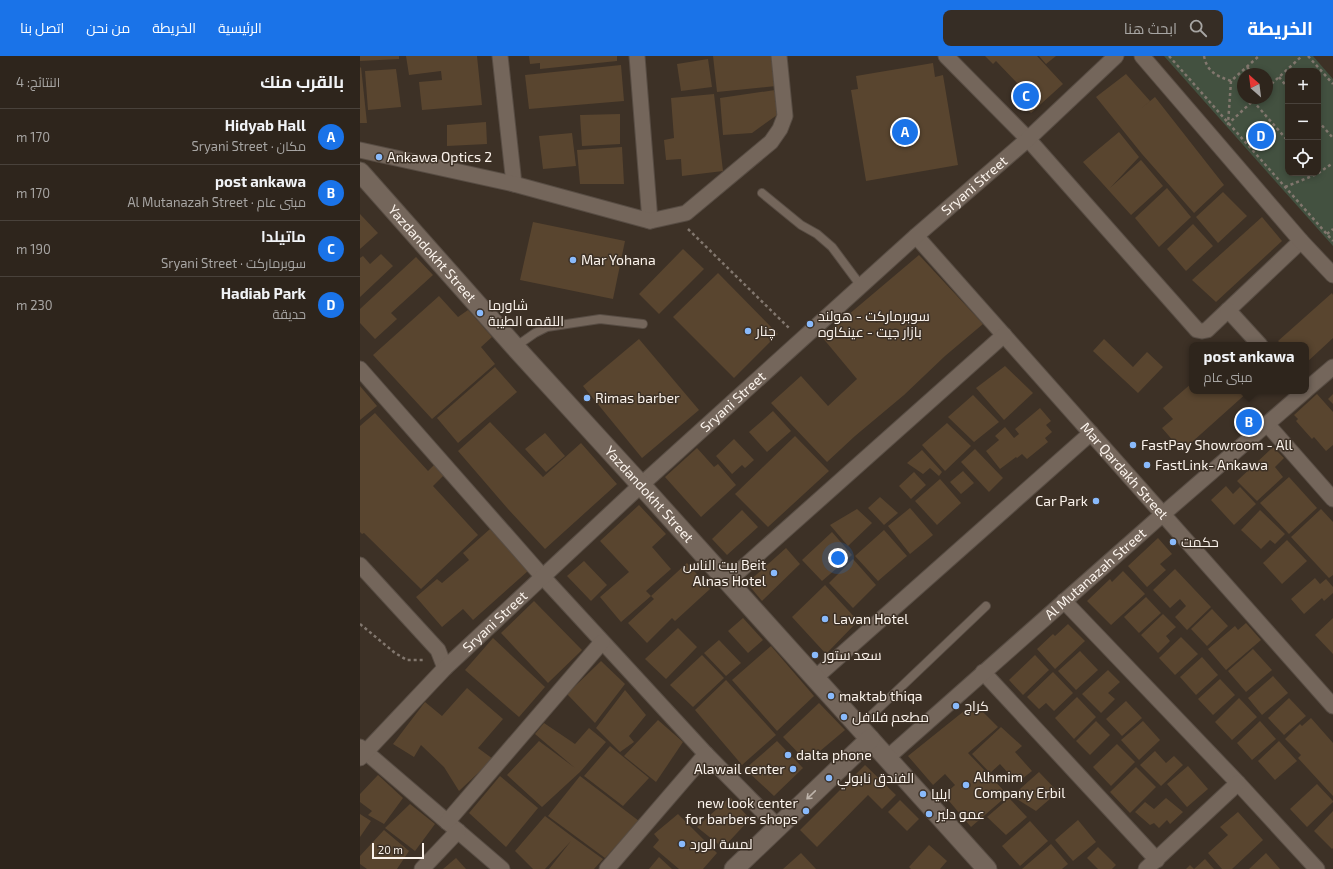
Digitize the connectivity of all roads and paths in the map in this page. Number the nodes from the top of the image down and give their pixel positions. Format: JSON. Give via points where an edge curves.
{"nodes":[{"id":1,"x":500,"y":56,"type":"edge"},
{"id":2,"x":637,"y":56,"type":"edge"},
{"id":3,"x":779,"y":56,"type":"edge"},
{"id":4,"x":946,"y":56,"type":"edge"},
{"id":5,"x":1116,"y":56,"type":"edge"},
{"id":6,"x":1142,"y":56,"type":"edge"},
{"id":7,"x":1169,"y":56,"type":"edge"},
{"id":8,"x":1204,"y":56,"type":"edge"},
{"id":9,"x":1259,"y":56,"type":"edge"},
{"id":10,"x":1302,"y":56,"type":"edge"},
{"id":11,"x":1308,"y":56,"type":"edge"},
{"id":12,"x":1246,"y":67,"type":"joint"},
{"id":13,"x":1279,"y":77,"type":"junction"},
{"id":14,"x":1231,"y":81,"type":"junction"},
{"id":15,"x":1273,"y":82,"type":"edge"},
{"id":16,"x":1285,"y":84,"type":"edge"},
{"id":17,"x":1333,"y":84,"type":"edge"},
{"id":18,"x":1250,"y":104,"type":"edge"},
{"id":19,"x":1256,"y":104,"type":"edge"},
{"id":20,"x":1228,"y":124,"type":"junction"},
{"id":21,"x":1321,"y":125,"type":"edge"},
{"id":22,"x":1285,"y":135,"type":"edge"},
{"id":23,"x":1333,"y":138,"type":"edge"},
{"id":24,"x":1028,"y":139,"type":"junction"},
{"id":25,"x":360,"y":150,"type":"edge"},
{"id":26,"x":1333,"y":164,"type":"edge"},
{"id":27,"x":1321,"y":171,"type":"edge"},
{"id":28,"x":361,"y":176,"type":"edge"},
{"id":29,"x":1311,"y":176,"type":"edge"},
{"id":30,"x":514,"y":184,"type":"junction"},
{"id":31,"x":1285,"y":187,"type":"junction"},
{"id":32,"x":762,"y":193,"type":"dead end"},
{"id":33,"x":674,"y":216,"type":"junction"},
{"id":34,"x":650,"y":221,"type":"junction"},
{"id":35,"x":1333,"y":229,"type":"edge"},
{"id":36,"x":1327,"y":234,"type":"junction"},
{"id":37,"x":916,"y":236,"type":"junction"},
{"id":38,"x":1333,"y":241,"type":"edge"},
{"id":39,"x":1301,"y":242,"type":"junction"},
{"id":40,"x":1333,"y":275,"type":"edge"},
{"id":41,"x":861,"y":286,"type":"junction"},
{"id":42,"x":1228,"y":310,"type":"junction"},
{"id":43,"x":643,"y":324,"type":"dead end"},
{"id":44,"x":1004,"y":335,"type":"junction"},
{"id":45,"x":801,"y":340,"type":"junction"},
{"id":46,"x":1257,"y":342,"type":"edge"},
{"id":47,"x":515,"y":347,"type":"junction"},
{"id":48,"x":1333,"y":367,"type":"edge"},
{"id":49,"x":360,"y":369,"type":"edge"},
{"id":50,"x":1309,"y":388,"type":"edge"},
{"id":51,"x":1302,"y":394,"type":"edge"},
{"id":52,"x":1267,"y":424,"type":"junction"},
{"id":53,"x":1091,"y":433,"type":"junction"},
{"id":54,"x":641,"y":485,"type":"junction"},
{"id":55,"x":1333,"y":499,"type":"edge"},
{"id":56,"x":1163,"y":514,"type":"junction"},
{"id":57,"x":360,"y":565,"type":"edge"},
{"id":58,"x":543,"y":577,"type":"junction"},
{"id":59,"x":728,"y":581,"type":"junction"},
{"id":60,"x":1064,"y":601,"type":"junction"},
{"id":61,"x":986,"y":606,"type":"dead end"},
{"id":62,"x":360,"y":624,"type":"edge"},
{"id":63,"x":602,"y":642,"type":"junction"},
{"id":64,"x":438,"y":650,"type":"junction"},
{"id":65,"x":445,"y":668,"type":"junction"},
{"id":66,"x":983,"y":672,"type":"junction"},
{"id":67,"x":815,"y":678,"type":"junction"},
{"id":68,"x":1332,"y":704,"type":"edge"},
{"id":69,"x":864,"y":733,"type":"junction"},
{"id":70,"x":362,"y":752,"type":"edge"},
{"id":71,"x":706,"y":754,"type":"junction"},
{"id":72,"x":887,"y":758,"type":"junction"},
{"id":73,"x":1238,"y":783,"type":"junction"},
{"id":74,"x":452,"y":826,"type":"junction"},
{"id":75,"x":778,"y":827,"type":"junction"},
{"id":76,"x":1151,"y":864,"type":"edge"},
{"id":77,"x":736,"y":868,"type":"edge"},
{"id":78,"x":422,"y":869,"type":"edge"},
{"id":79,"x":502,"y":869,"type":"edge"},
{"id":80,"x":607,"y":869,"type":"edge"},
{"id":81,"x":987,"y":869,"type":"edge"},
{"id":82,"x":1317,"y":869,"type":"edge"}],
"edges":[{"from":1,"to":30,"type":"street"},
{"from":2,"to":34,"type":"street"},
{"from":3,"to":33,"type":"street","via":[[785,116],[780,129],[771,142],[686,213]]},
{"from":4,"to":24,"type":"street"},
{"from":5,"to":24,"type":"street","name":"Sryani Street"},
{"from":6,"to":39,"type":"street"},
{"from":7,"to":20,"type":"path"},
{"from":8,"to":14,"type":"path","via":[[1206,64],[1215,75]]},
{"from":9,"to":12,"type":"path"},
{"from":10,"to":13,"type":"path"},
{"from":11,"to":17,"type":"path"},
{"from":12,"to":14,"type":"path"},
{"from":13,"to":15,"type":"path"},
{"from":13,"to":16,"type":"path"},
{"from":14,"to":20,"type":"path"},
{"from":18,"to":20,"type":"path"},
{"from":19,"to":22,"type":"path"},
{"from":20,"to":31,"type":"path"},
{"from":21,"to":23,"type":"path"},
{"from":24,"to":37,"type":"street","name":"Sryani Street"},
{"from":24,"to":42,"type":"street","via":[[1197,330],[1207,330]]},
{"from":25,"to":30,"type":"street"},
{"from":26,"to":27,"type":"path"},
{"from":28,"to":47,"type":"street","name":"Yazdandokht Street"},
{"from":29,"to":31,"type":"path"},
{"from":30,"to":34,"type":"street"},
{"from":31,"to":36,"type":"path"},
{"from":32,"to":41,"type":"lane","via":[[832,247]]},
{"from":33,"to":34,"type":"street"},
{"from":33,"to":45,"type":"path"},
{"from":35,"to":36,"type":"path"},
{"from":36,"to":38,"type":"path"},
{"from":37,"to":41,"type":"street","name":"Sryani Street"},
{"from":37,"to":44,"type":"street","name":"Mar Qardakh Street"},
{"from":39,"to":40,"type":"street"},
{"from":39,"to":42,"type":"street"},
{"from":41,"to":45,"type":"street","name":"Sryani Street"},
{"from":42,"to":46,"type":"street"},
{"from":43,"to":47,"type":"lane","via":[[600,319],[547,327]]},
{"from":44,"to":53,"type":"street","name":"Mar Qardakh Street"},
{"from":44,"to":59,"type":"street"},
{"from":45,"to":54,"type":"street","name":"Sryani Street"},
{"from":47,"to":54,"type":"street","name":"Yazdandokht Street"},
{"from":48,"to":50,"type":"street","name":"Al Mutanazah Street"},
{"from":49,"to":58,"type":"street"},
{"from":51,"to":52,"type":"street","name":"Al Mutanazah Street"},
{"from":52,"to":55,"type":"street"},
{"from":52,"to":56,"type":"street","name":"Al Mutanazah Street"},
{"from":53,"to":56,"type":"street","name":"Mar Qardakh Street"},
{"from":53,"to":67,"type":"street"},
{"from":54,"to":58,"type":"street","name":"Sryani Street"},
{"from":54,"to":59,"type":"street","name":"Yazdandokht Street"},
{"from":56,"to":60,"type":"street","name":"Al Mutanazah Street"},
{"from":56,"to":68,"type":"street","name":"Mar Qardakh Street"},
{"from":57,"to":64,"type":"street"},
{"from":58,"to":63,"type":"street"},
{"from":58,"to":65,"type":"street","name":"Sryani Street"},
{"from":59,"to":67,"type":"street","name":"Yazdandokht Street"},
{"from":60,"to":66,"type":"street","name":"Al Mutanazah Street"},
{"from":60,"to":73,"type":"street"},
{"from":61,"to":69,"type":"lane"},
{"from":62,"to":64,"type":"path","via":[[395,654],[407,660],[425,660]]},
{"from":63,"to":71,"type":"street"},
{"from":63,"to":74,"type":"street"},
{"from":64,"to":65,"type":"street"},
{"from":65,"to":70,"type":"street","name":"Sryani Street"},
{"from":66,"to":72,"type":"street","name":"Al Mutanazah Street"},
{"from":66,"to":76,"type":"street"},
{"from":67,"to":69,"type":"street","name":"Yazdandokht Street"},
{"from":69,"to":72,"type":"street","name":"Yazdandokht Street"},
{"from":69,"to":75,"type":"street","one_way":true},
{"from":70,"to":74,"type":"street"},
{"from":71,"to":75,"type":"street"},
{"from":71,"to":80,"type":"street"},
{"from":72,"to":81,"type":"street","name":"Yazdandokht Street"},
{"from":73,"to":76,"type":"street"},
{"from":73,"to":82,"type":"street"},
{"from":74,"to":78,"type":"street"},
{"from":74,"to":79,"type":"street"},
{"from":75,"to":77,"type":"street"}]}
